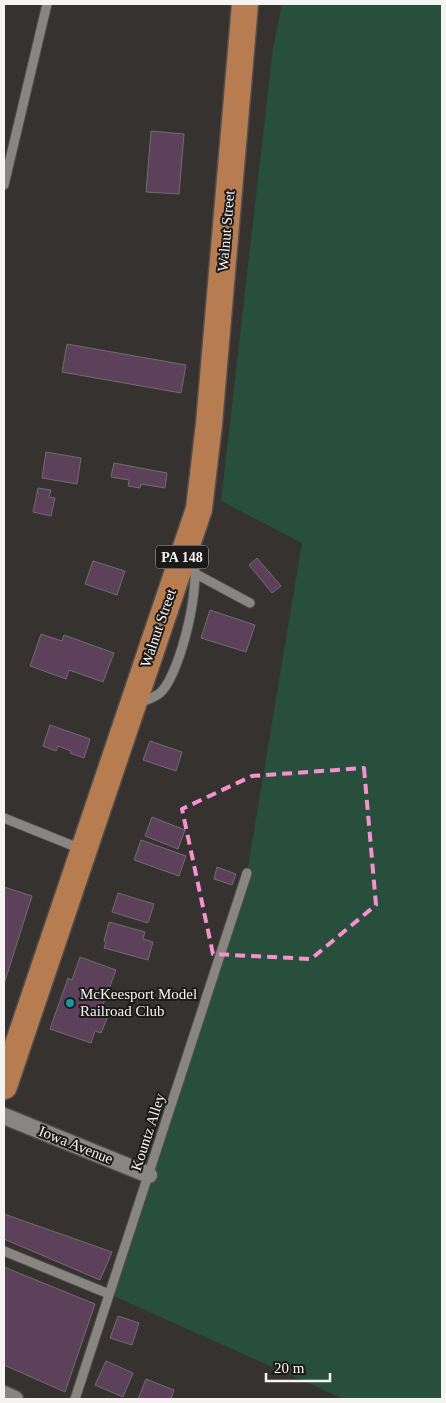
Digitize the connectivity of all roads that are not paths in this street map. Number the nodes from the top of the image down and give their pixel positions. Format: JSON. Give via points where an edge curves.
{"nodes":[{"id":1,"x":47,"y":4,"type":"edge"},
{"id":2,"x":245,"y":4,"type":"edge"},
{"id":3,"x":4,"y":185,"type":"edge"},
{"id":4,"x":187,"y":542,"type":"junction"},
{"id":5,"x":196,"y":574,"type":"junction"},
{"id":6,"x":250,"y":603,"type":"dead end"},
{"id":7,"x":132,"y":704,"type":"junction"},
{"id":8,"x":4,"y":818,"type":"edge"},
{"id":9,"x":83,"y":850,"type":"junction"},
{"id":10,"x":247,"y":873,"type":"dead end"},
{"id":11,"x":4,"y":1086,"type":"edge"},
{"id":12,"x":4,"y":1116,"type":"edge"},
{"id":13,"x":149,"y":1175,"type":"junction"},
{"id":14,"x":4,"y":1251,"type":"edge"},
{"id":15,"x":109,"y":1294,"type":"junction"},
{"id":16,"x":4,"y":1394,"type":"edge"},
{"id":17,"x":15,"y":1399,"type":"edge"},
{"id":18,"x":75,"y":1399,"type":"edge"}],
"edges":[{"from":1,"to":3,"type":"lane"},
{"from":2,"to":4,"type":"main road","name":"Walnut Street","number":"PA 148","via":[[209,424],[198,509]]},
{"from":4,"to":5,"type":"lane"},
{"from":4,"to":7,"type":"main road","name":"Walnut Street","number":"PA 148"},
{"from":5,"to":6,"type":"lane"},
{"from":5,"to":7,"type":"lane","via":[[193,608],[175,668],[161,693]]},
{"from":7,"to":9,"type":"main road","name":"Walnut Street","number":"PA 148"},
{"from":8,"to":9,"type":"lane"},
{"from":9,"to":11,"type":"main road","name":"Walnut Street","number":"PA 148"},
{"from":10,"to":13,"type":"lane","name":"Kountz Alley"},
{"from":12,"to":13,"type":"street","name":"Iowa Avenue"},
{"from":13,"to":15,"type":"lane","name":"Kountz Alley"},
{"from":14,"to":15,"type":"lane"},
{"from":15,"to":18,"type":"lane","name":"Kountz Alley"},
{"from":16,"to":17,"type":"street"}]}
